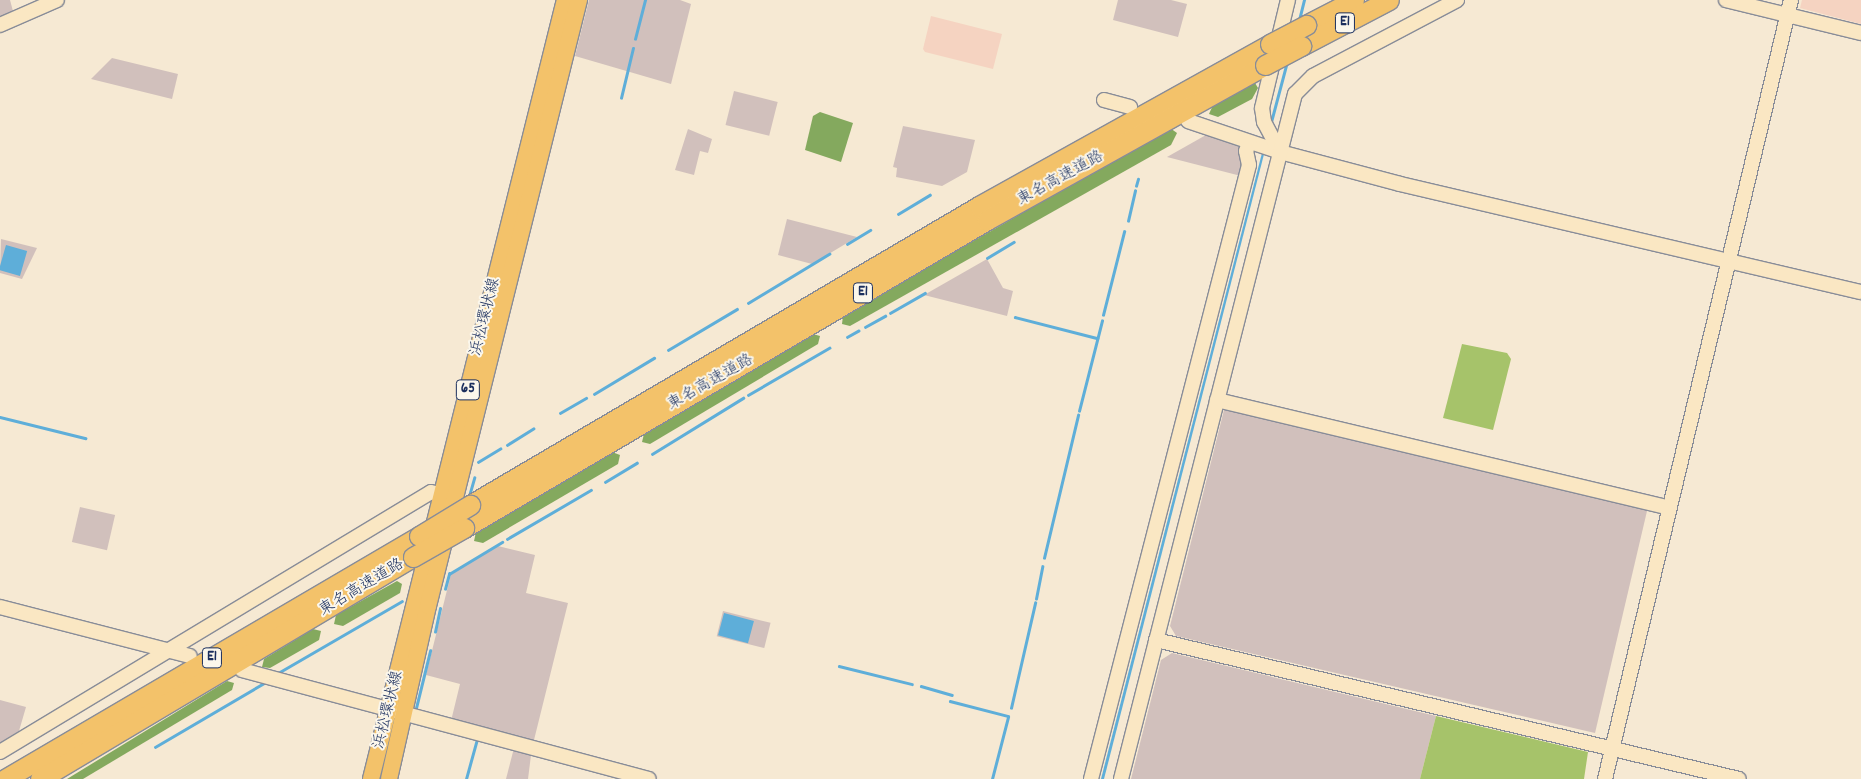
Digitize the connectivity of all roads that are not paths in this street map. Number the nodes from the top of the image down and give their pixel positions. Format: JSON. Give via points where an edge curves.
{"nodes":[{"id":1,"x":57,"y":0,"type":"edge"},
{"id":2,"x":565,"y":0,"type":"edge"},
{"id":3,"x":579,"y":0,"type":"edge"},
{"id":4,"x":1288,"y":0,"type":"edge"},
{"id":5,"x":1354,"y":0,"type":"edge"},
{"id":6,"x":1389,"y":0,"type":"edge"},
{"id":7,"x":1457,"y":0,"type":"edge"},
{"id":8,"x":1726,"y":0,"type":"edge"},
{"id":9,"x":1791,"y":0,"type":"edge"},
{"id":10,"x":1787,"y":15,"type":"junction"},
{"id":11,"x":0,"y":25,"type":"edge"},
{"id":12,"x":1861,"y":32,"type":"edge"},
{"id":13,"x":1104,"y":100,"type":"dead end"},
{"id":14,"x":1130,"y":107,"type":"dead end"},
{"id":15,"x":1188,"y":121,"type":"dead end"},
{"id":16,"x":1266,"y":146,"type":"junction"},
{"id":17,"x":1727,"y":262,"type":"junction"},
{"id":18,"x":1861,"y":292,"type":"edge"},
{"id":19,"x":1217,"y":400,"type":"junction"},
{"id":20,"x":442,"y":495,"type":"junction"},
{"id":21,"x":1669,"y":508,"type":"junction"},
{"id":22,"x":0,"y":607,"type":"edge"},
{"id":23,"x":1156,"y":640,"type":"junction"},
{"id":24,"x":167,"y":650,"type":"junction"},
{"id":25,"x":190,"y":656,"type":"dead end"},
{"id":26,"x":242,"y":670,"type":"dead end"},
{"id":27,"x":396,"y":711,"type":"junction"},
{"id":28,"x":131,"y":726,"type":"junction"},
{"id":29,"x":1612,"y":749,"type":"junction"},
{"id":30,"x":0,"y":752,"type":"edge"},
{"id":31,"x":6,"y":779,"type":"edge"},
{"id":32,"x":40,"y":779,"type":"edge"},
{"id":33,"x":48,"y":779,"type":"edge"},
{"id":34,"x":372,"y":779,"type":"edge"},
{"id":35,"x":389,"y":779,"type":"edge"},
{"id":36,"x":649,"y":779,"type":"edge"},
{"id":37,"x":1091,"y":779,"type":"edge"},
{"id":38,"x":1121,"y":779,"type":"edge"},
{"id":39,"x":1605,"y":779,"type":"edge"},
{"id":40,"x":1739,"y":779,"type":"edge"}],
"edges":[{"from":1,"to":11,"type":"street"},
{"from":2,"to":20,"type":"main road","name":"浜松環状線","number":"65"},
{"from":3,"to":27,"type":"main road","name":"浜松環状線","number":"65"},
{"from":4,"to":16,"type":"street","via":[[1263,100]]},
{"from":5,"to":31,"type":"highway","name":"東名高速道路","number":"E1","bridge":true,"via":[[979,206]]},
{"from":6,"to":28,"type":"highway","name":"東名高速道路","number":"E1","bridge":true,"via":[[1265,65],[987,220]]},
{"from":7,"to":16,"type":"street","via":[[1306,81]]},
{"from":8,"to":10,"type":"street"},
{"from":9,"to":10,"type":"street"},
{"from":10,"to":12,"type":"street"},
{"from":10,"to":17,"type":"street"},
{"from":13,"to":14,"type":"street"},
{"from":15,"to":16,"type":"street"},
{"from":16,"to":17,"type":"street"},
{"from":16,"to":19,"type":"street"},
{"from":16,"to":37,"type":"street","via":[[1246,151],[1249,165]]},
{"from":17,"to":18,"type":"street"},
{"from":17,"to":21,"type":"street"},
{"from":19,"to":21,"type":"street"},
{"from":19,"to":23,"type":"street"},
{"from":20,"to":24,"type":"street","via":[[431,492]]},
{"from":20,"to":27,"type":"main road","name":"浜松環状線","number":"65"},
{"from":21,"to":29,"type":"street"},
{"from":22,"to":24,"type":"street"},
{"from":23,"to":29,"type":"street"},
{"from":23,"to":38,"type":"street"},
{"from":24,"to":25,"type":"street"},
{"from":24,"to":30,"type":"street"},
{"from":26,"to":27,"type":"street"},
{"from":27,"to":34,"type":"main road","name":"浜松環状線","number":"65"},
{"from":27,"to":35,"type":"main road","name":"浜松環状線","number":"65"},
{"from":27,"to":36,"type":"street"},
{"from":28,"to":32,"type":"highway","name":"東名高速道路","number":"E1"},
{"from":28,"to":33,"type":"highway"},
{"from":29,"to":39,"type":"street"},
{"from":29,"to":40,"type":"street"}]}
